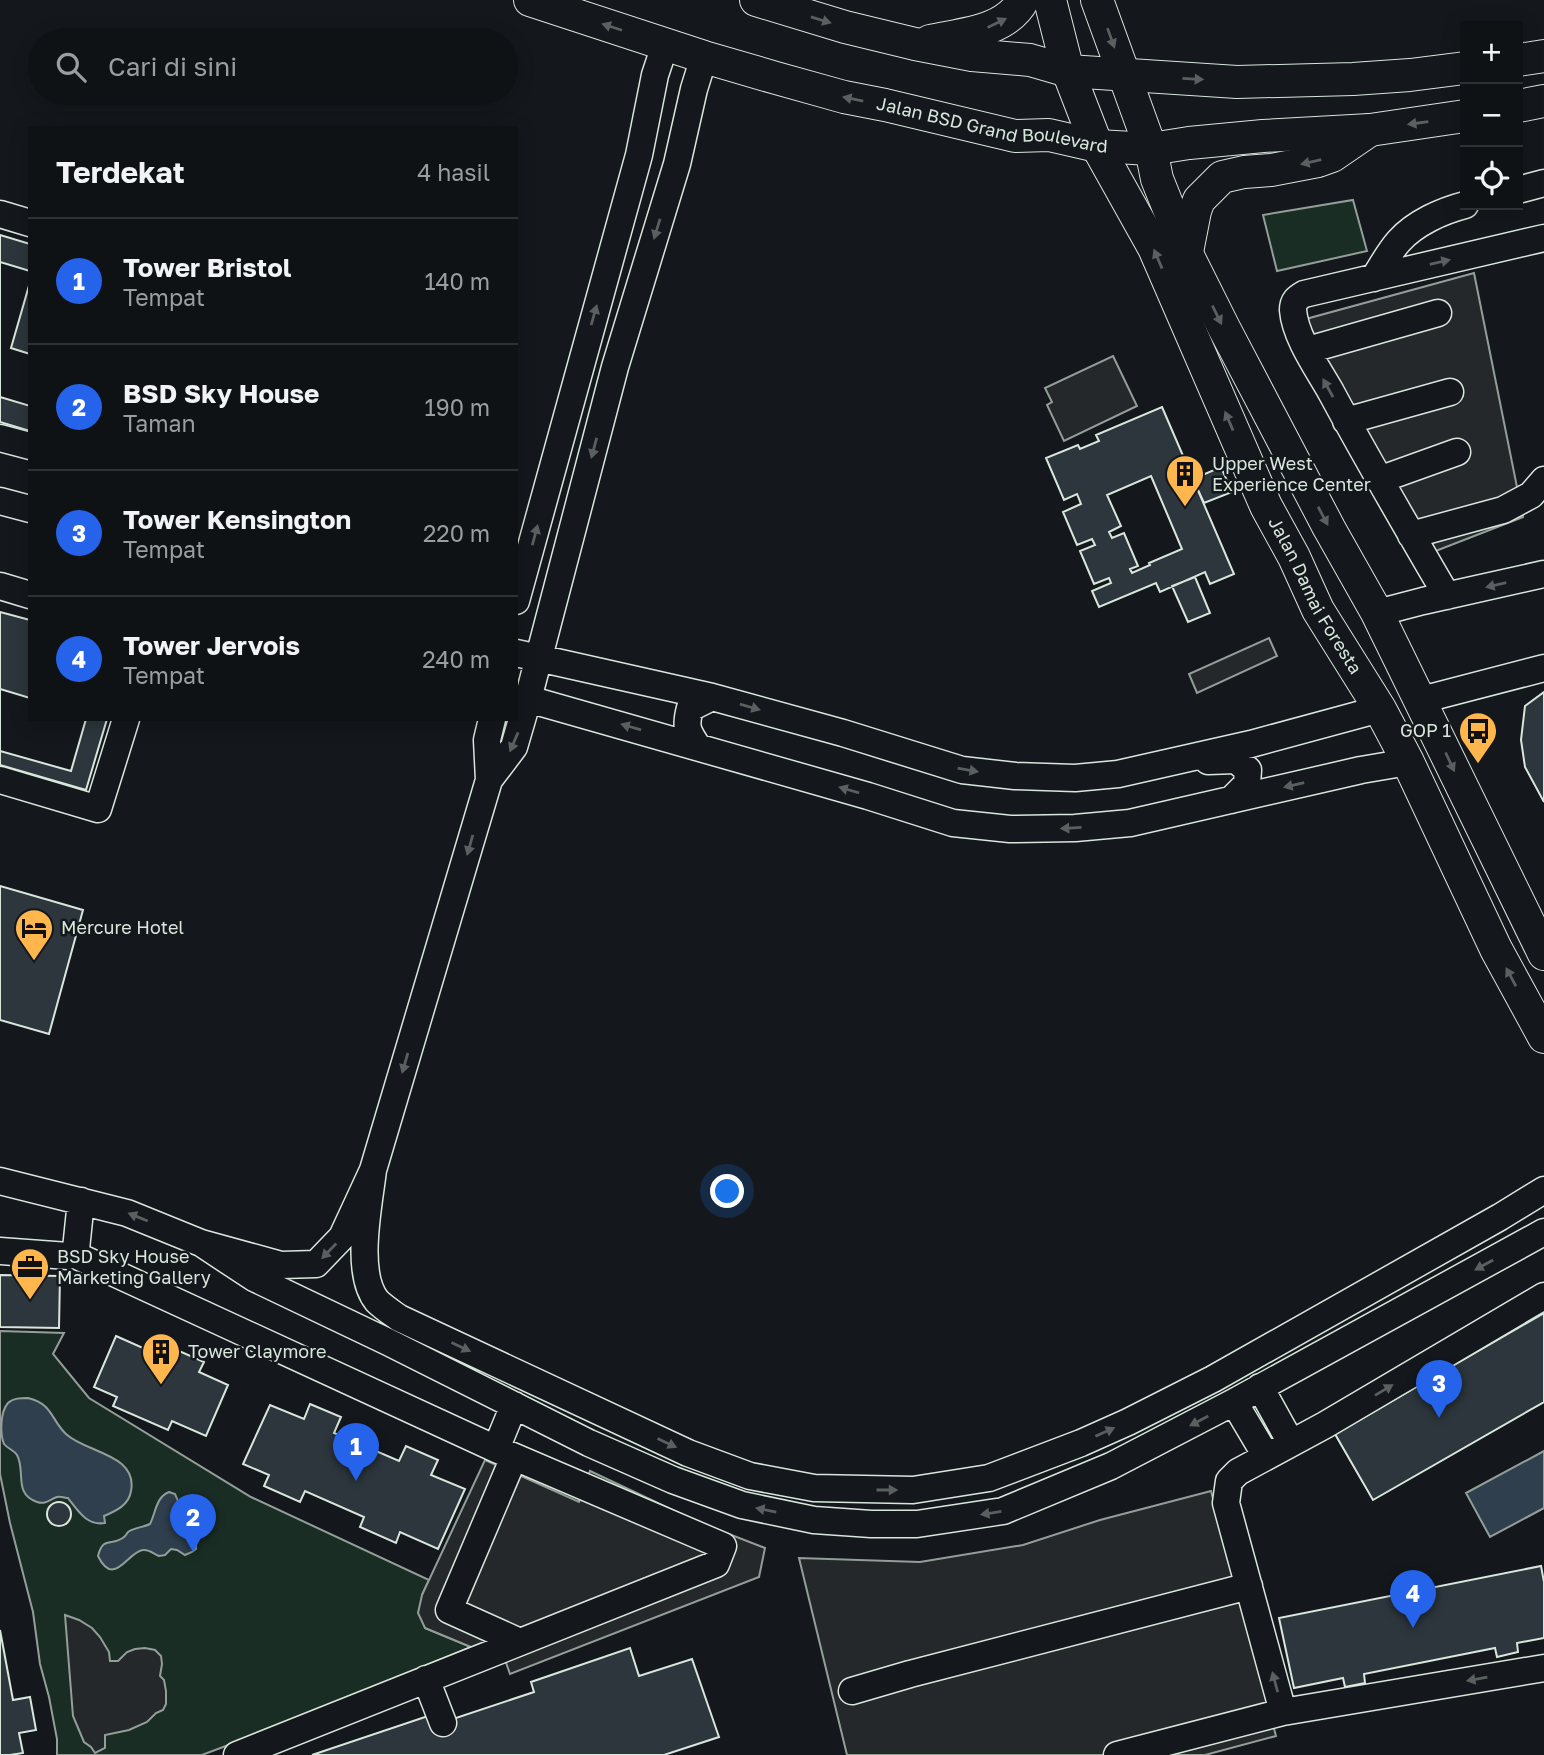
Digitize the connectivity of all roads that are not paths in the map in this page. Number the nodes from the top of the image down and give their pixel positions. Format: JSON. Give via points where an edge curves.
{"nodes":[{"id":1,"x":530,"y":0,"type":"edge"},
{"id":2,"x":756,"y":0,"type":"edge"},
{"id":3,"x":1023,"y":0,"type":"edge"},
{"id":4,"x":1050,"y":0,"type":"edge"},
{"id":5,"x":1097,"y":0,"type":"edge"},
{"id":6,"x":915,"y":44,"type":"junction"},
{"id":7,"x":665,"y":45,"type":"junction"},
{"id":8,"x":1544,"y":55,"type":"edge"},
{"id":9,"x":704,"y":57,"type":"junction"},
{"id":10,"x":1523,"y":59,"type":"edge"},
{"id":11,"x":1460,"y":69,"type":"edge"},
{"id":12,"x":1068,"y":71,"type":"junction"},
{"id":13,"x":1125,"y":75,"type":"junction"},
{"id":14,"x":1544,"y":101,"type":"edge"},
{"id":15,"x":1523,"y":105,"type":"edge"},
{"id":16,"x":1460,"y":117,"type":"edge"},
{"id":17,"x":1370,"y":130,"type":"junction"},
{"id":18,"x":1097,"y":146,"type":"junction"},
{"id":19,"x":1151,"y":149,"type":"junction"},
{"id":20,"x":639,"y":155,"type":"junction"},
{"id":21,"x":677,"y":164,"type":"junction"},
{"id":22,"x":1544,"y":183,"type":"edge"},
{"id":23,"x":1523,"y":189,"type":"edge"},
{"id":24,"x":1460,"y":206,"type":"edge"},
{"id":25,"x":0,"y":215,"type":"edge"},
{"id":26,"x":28,"y":222,"type":"edge"},
{"id":27,"x":1544,"y":238,"type":"edge"},
{"id":28,"x":1187,"y":254,"type":"junction"},
{"id":29,"x":1374,"y":278,"type":"junction"},
{"id":30,"x":1438,"y":313,"type":"dead end"},
{"id":31,"x":1308,"y":350,"type":"junction"},
{"id":32,"x":1450,"y":392,"type":"dead end"},
{"id":33,"x":1346,"y":421,"type":"junction"},
{"id":34,"x":0,"y":438,"type":"edge"},
{"id":35,"x":28,"y":445,"type":"edge"},
{"id":36,"x":1457,"y":452,"type":"dead end"},
{"id":37,"x":1379,"y":480,"type":"junction"},
{"id":38,"x":1544,"y":480,"type":"edge"},
{"id":39,"x":0,"y":501,"type":"edge"},
{"id":40,"x":28,"y":508,"type":"edge"},
{"id":41,"x":1411,"y":535,"type":"junction"},
{"id":42,"x":1544,"y":575,"type":"edge"},
{"id":43,"x":0,"y":586,"type":"edge"},
{"id":44,"x":28,"y":593,"type":"edge"},
{"id":45,"x":518,"y":594,"type":"edge"},
{"id":46,"x":1447,"y":596,"type":"junction"},
{"id":47,"x":1377,"y":613,"type":"junction"},
{"id":48,"x":527,"y":655,"type":"edge"},
{"id":49,"x":1544,"y":668,"type":"edge"},
{"id":50,"x":712,"y":697,"type":"junction"},
{"id":51,"x":528,"y":699,"type":"junction"},
{"id":52,"x":1421,"y":701,"type":"junction"},
{"id":53,"x":1380,"y":709,"type":"junction"},
{"id":54,"x":125,"y":721,"type":"edge"},
{"id":55,"x":492,"y":721,"type":"edge"},
{"id":56,"x":698,"y":747,"type":"junction"},
{"id":57,"x":1172,"y":762,"type":"junction"},
{"id":58,"x":1408,"y":762,"type":"junction"},
{"id":59,"x":0,"y":780,"type":"edge"},
{"id":60,"x":489,"y":780,"type":"junction"},
{"id":61,"x":1231,"y":800,"type":"junction"},
{"id":62,"x":1544,"y":954,"type":"edge"},
{"id":63,"x":1544,"y":1037,"type":"edge"},
{"id":64,"x":373,"y":1170,"type":"junction"},
{"id":65,"x":0,"y":1181,"type":"edge"},
{"id":66,"x":1544,"y":1190,"type":"edge"},
{"id":67,"x":81,"y":1200,"type":"junction"},
{"id":68,"x":1500,"y":1217,"type":"junction"},
{"id":69,"x":1544,"y":1232,"type":"edge"},
{"id":70,"x":201,"y":1242,"type":"junction"},
{"id":71,"x":1517,"y":1247,"type":"junction"},
{"id":72,"x":0,"y":1251,"type":"edge"},
{"id":73,"x":73,"y":1254,"type":"junction"},
{"id":74,"x":1544,"y":1296,"type":"edge"},
{"id":75,"x":393,"y":1330,"type":"junction"},
{"id":76,"x":1260,"y":1387,"type":"junction"},
{"id":77,"x":1234,"y":1402,"type":"junction"},
{"id":78,"x":514,"y":1405,"type":"junction"},
{"id":79,"x":552,"y":1424,"type":"junction"},
{"id":80,"x":1292,"y":1443,"type":"junction"},
{"id":81,"x":1266,"y":1456,"type":"junction"},
{"id":82,"x":515,"y":1458,"type":"junction"},
{"id":83,"x":1249,"y":1586,"type":"junction"},
{"id":84,"x":520,"y":1642,"type":"junction"},
{"id":85,"x":1544,"y":1668,"type":"edge"},
{"id":86,"x":426,"y":1679,"type":"junction"},
{"id":87,"x":852,"y":1691,"type":"dead end"},
{"id":88,"x":1283,"y":1712,"type":"junction"},
{"id":89,"x":443,"y":1723,"type":"dead end"},
{"id":90,"x":237,"y":1755,"type":"edge"},
{"id":91,"x":1117,"y":1755,"type":"edge"}],
"edges":[{"from":7,"to":1,"type":"main road","name":"Jalan BSD Grand Boulevard","one_way":true},
{"from":2,"to":6,"type":"main road","one_way":true},
{"from":6,"to":3,"type":"main road","one_way":true,"via":[[987,29],[1013,15]]},
{"from":4,"to":12,"type":"main road","name":"Jalan Damai Foresta"},
{"from":5,"to":13,"type":"main road","one_way":true},
{"from":6,"to":12,"type":"main road","via":[[1030,60]]},
{"from":7,"to":9,"type":"main road","name":"Jalan BSD Grand Boulevard"},
{"from":7,"to":20,"type":"street"},
{"from":8,"to":10,"type":"main road"},
{"from":18,"to":9,"type":"main road","name":"Jalan BSD Grand Boulevard","one_way":true,"via":[[1049,135],[1015,136],[844,97]]},
{"from":9,"to":21,"type":"street"},
{"from":13,"to":11,"type":"main road","one_way":true,"via":[[1298,81]]},
{"from":12,"to":13,"type":"main road"},
{"from":12,"to":18,"type":"main road","name":"Jalan Damai Foresta"},
{"from":13,"to":19,"type":"main road"},
{"from":14,"to":15,"type":"main road"},
{"from":16,"to":17,"type":"main road","name":"Jalan BSD Grand Boulevard","one_way":true},
{"from":17,"to":19,"type":"main road","name":"Jalan BSD Grand Boulevard"},
{"from":17,"to":28,"type":"main road","one_way":true,"via":[[1318,161],[1222,177],[1199,200]]},
{"from":18,"to":19,"type":"main road","name":"Jalan BSD Grand Boulevard"},
{"from":53,"to":18,"type":"main road","name":"Jalan Damai Foresta","one_way":true,"via":[[1318,610],[1266,506],[1154,248]]},
{"from":19,"to":28,"type":"main road","via":[[1157,179]]},
{"from":20,"to":21,"type":"street","via":[[654,145],[663,146],[671,150]]},
{"from":45,"to":20,"type":"street","one_way":true},
{"from":21,"to":48,"type":"street","one_way":true},
{"from":22,"to":23,"type":"street"},
{"from":24,"to":29,"type":"street","via":[[1419,225],[1399,241]]},
{"from":25,"to":26,"type":"street"},
{"from":29,"to":27,"type":"street","one_way":true},
{"from":28,"to":47,"type":"main road","one_way":true},
{"from":29,"to":31,"type":"street","via":[[1297,298],[1294,315]]},
{"from":30,"to":31,"type":"street"},
{"from":33,"to":31,"type":"street","one_way":true},
{"from":32,"to":33,"type":"street"},
{"from":33,"to":37,"type":"street"},
{"from":34,"to":35,"type":"street"},
{"from":36,"to":37,"type":"street"},
{"from":37,"to":41,"type":"street"},
{"from":38,"to":41,"type":"street","via":[[1531,495],[1503,510]]},
{"from":39,"to":40,"type":"street"},
{"from":41,"to":46,"type":"street"},
{"from":42,"to":46,"type":"street","one_way":true},
{"from":43,"to":44,"type":"street"},
{"from":46,"to":47,"type":"street"},
{"from":47,"to":52,"type":"main road"},
{"from":48,"to":50,"type":"street"},
{"from":48,"to":51,"type":"street"},
{"from":49,"to":52,"type":"street"},
{"from":50,"to":56,"type":"street","via":[[690,708],[686,721]]},
{"from":50,"to":57,"type":"street","one_way":true,"via":[[962,769],[1075,778]]},
{"from":56,"to":51,"type":"street","one_way":true},
{"from":51,"to":60,"type":"street","one_way":true,"via":[[513,747]]},
{"from":52,"to":62,"type":"main road","one_way":true},
{"from":53,"to":57,"type":"street"},
{"from":53,"to":58,"type":"main road","name":"Jalan Damai Foresta"},
{"from":54,"to":59,"type":"street","via":[[98,809]]},
{"from":55,"to":60,"type":"street","via":[[487,740]]},
{"from":61,"to":56,"type":"street","one_way":true,"via":[[1130,823],[999,828],[953,823]]},
{"from":57,"to":61,"type":"street","via":[[1236,760],[1248,770],[1248,784]]},
{"from":58,"to":61,"type":"street","one_way":true},
{"from":63,"to":58,"type":"main road","name":"Jalan Damai Foresta","one_way":true,"via":[[1496,949]]},
{"from":60,"to":64,"type":"street","one_way":true},
{"from":64,"to":70,"type":"street","one_way":true,"via":[[342,1237],[316,1264],[281,1265]]},
{"from":64,"to":75,"type":"street","via":[[364,1263],[367,1284]]},
{"from":65,"to":67,"type":"street"},
{"from":66,"to":68,"type":"street"},
{"from":70,"to":67,"type":"street","one_way":true},
{"from":67,"to":73,"type":"street"},
{"from":68,"to":71,"type":"street"},
{"from":75,"to":68,"type":"street","one_way":true,"via":[[750,1476],[814,1488],[913,1490],[989,1478],[1128,1422]]},
{"from":69,"to":71,"type":"street"},
{"from":70,"to":75,"type":"street","via":[[254,1278]]},
{"from":71,"to":76,"type":"street","one_way":true},
{"from":72,"to":73,"type":"street"},
{"from":73,"to":82,"type":"street"},
{"from":80,"to":74,"type":"street","one_way":true},
{"from":75,"to":78,"type":"street"},
{"from":76,"to":77,"type":"street"},
{"from":76,"to":80,"type":"street"},
{"from":77,"to":79,"type":"street","one_way":true,"via":[[1111,1466],[1003,1511],[917,1524],[814,1520],[742,1505],[673,1480]]},
{"from":77,"to":81,"type":"street"},
{"from":78,"to":79,"type":"street"},
{"from":78,"to":82,"type":"street"},
{"from":79,"to":82,"type":"street"},
{"from":80,"to":81,"type":"street"},
{"from":81,"to":83,"type":"street","via":[[1229,1481],[1226,1503]]},
{"from":82,"to":84,"type":"street","via":[[449,1611]]},
{"from":82,"to":84,"type":"street","via":[[723,1545],[716,1564]]},
{"from":83,"to":87,"type":"street"},
{"from":88,"to":83,"type":"street","one_way":true},
{"from":84,"to":86,"type":"street"},
{"from":85,"to":88,"type":"street","one_way":true},
{"from":86,"to":89,"type":"street"},
{"from":86,"to":90,"type":"street"},
{"from":88,"to":91,"type":"street"}]}
